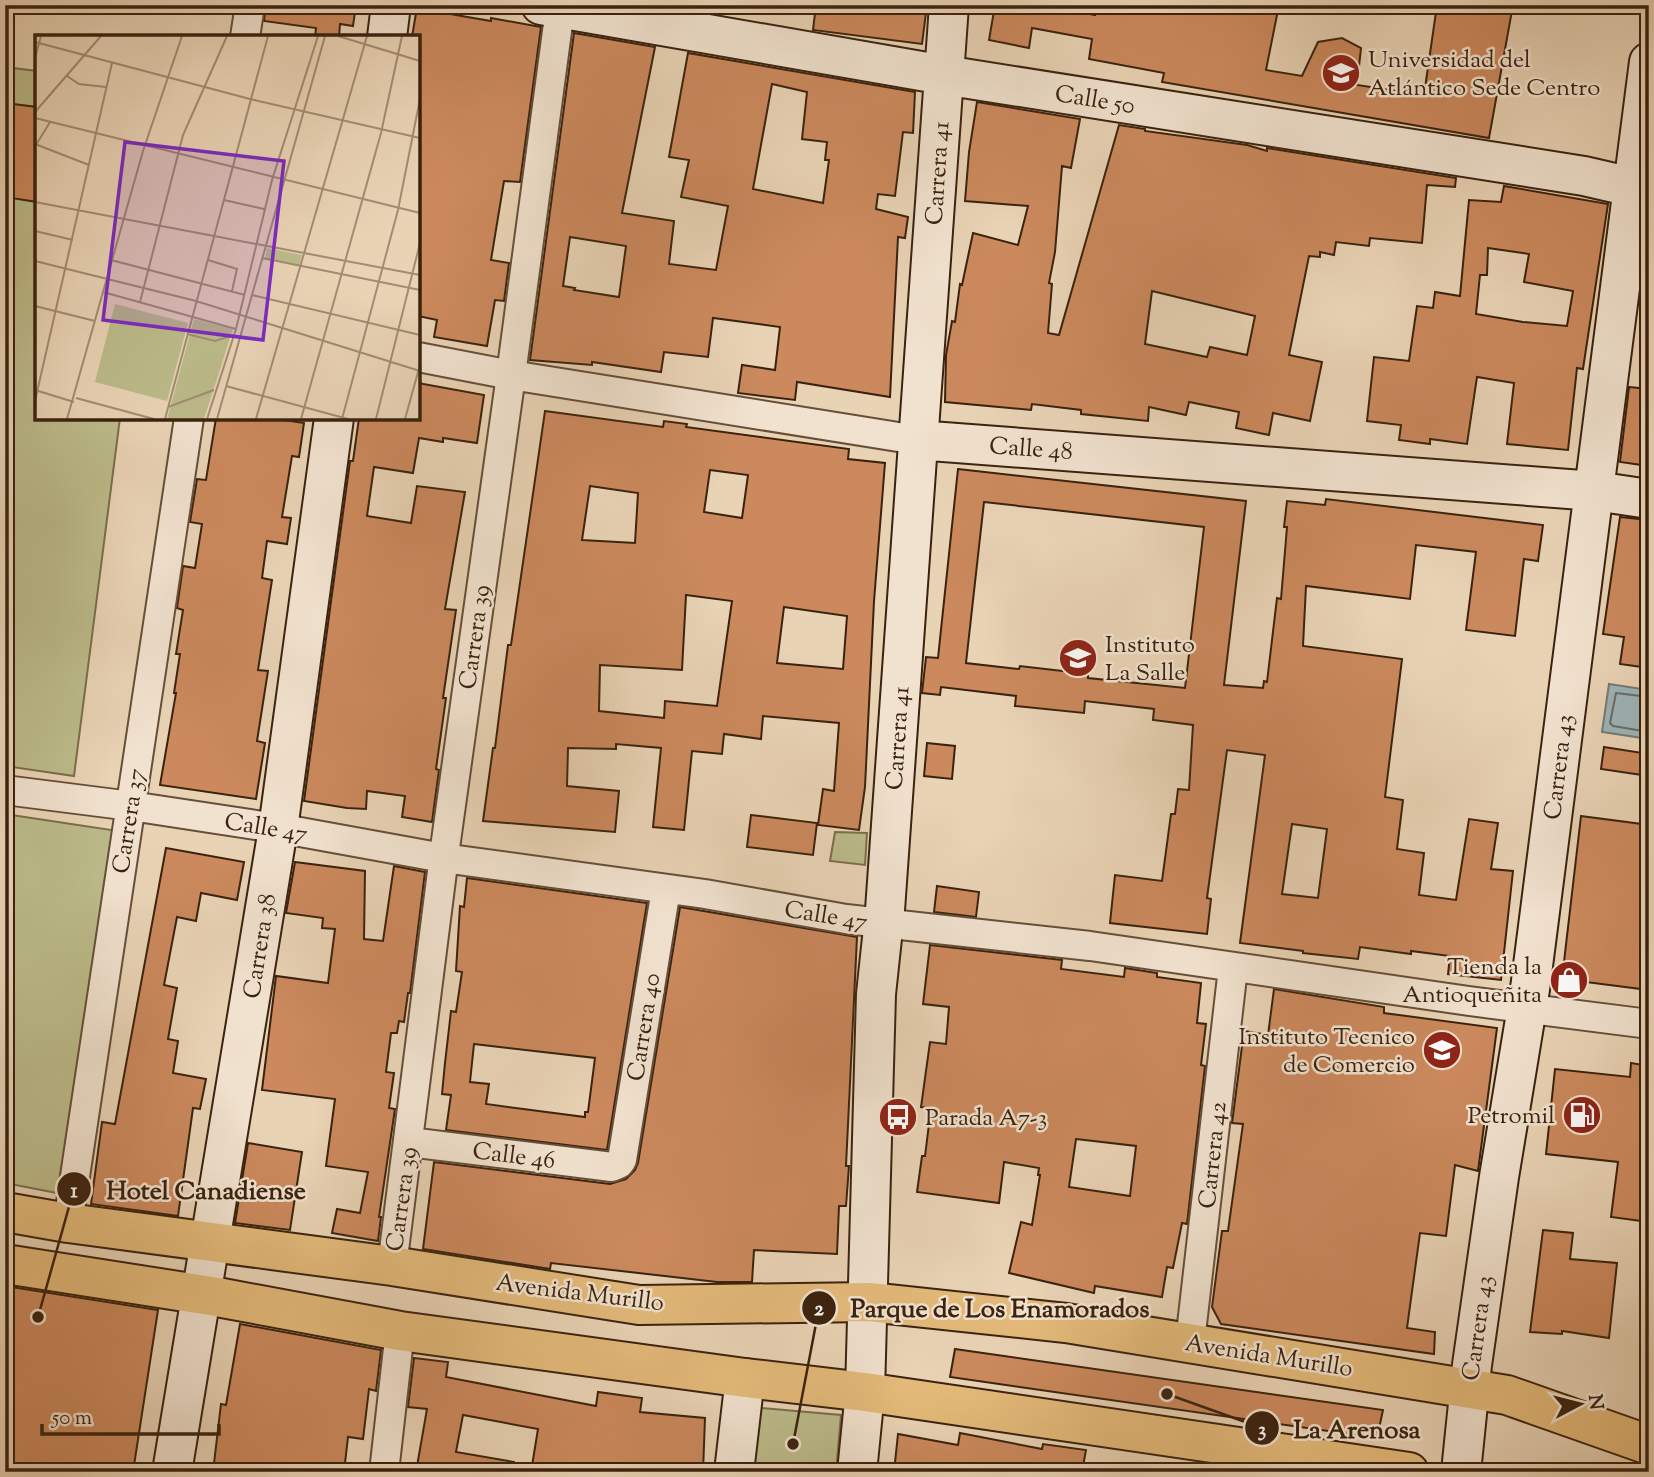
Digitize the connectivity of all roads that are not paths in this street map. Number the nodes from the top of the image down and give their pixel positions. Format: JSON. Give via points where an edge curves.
{"nodes":[{"id":1,"x":250,"y":5,"type":"edge"},
{"id":2,"x":391,"y":5,"type":"edge"},
{"id":3,"x":949,"y":5,"type":"edge"},
{"id":4,"x":550,"y":7,"type":"edge"},
{"id":5,"x":245,"y":35,"type":"edge"},
{"id":6,"x":387,"y":35,"type":"edge"},
{"id":7,"x":1649,"y":62,"type":"edge"},
{"id":8,"x":944,"y":75,"type":"junction"},
{"id":9,"x":1641,"y":189,"type":"edge"},
{"id":10,"x":420,"y":357,"type":"edge"},
{"id":11,"x":512,"y":375,"type":"junction"},
{"id":12,"x":189,"y":420,"type":"edge"},
{"id":13,"x":334,"y":420,"type":"edge"},
{"id":14,"x":917,"y":440,"type":"junction"},
{"id":15,"x":1595,"y":491,"type":"junction"},
{"id":16,"x":1649,"y":499,"type":"edge"},
{"id":17,"x":5,"y":790,"type":"edge"},
{"id":18,"x":131,"y":806,"type":"junction"},
{"id":19,"x":278,"y":829,"type":"junction"},
{"id":20,"x":443,"y":858,"type":"junction"},
{"id":21,"x":666,"y":889,"type":"junction"},
{"id":22,"x":884,"y":924,"type":"junction"},
{"id":23,"x":1233,"y":968,"type":"junction"},
{"id":24,"x":1527,"y":1009,"type":"junction"},
{"id":25,"x":1649,"y":1024,"type":"edge"},
{"id":26,"x":408,"y":1142,"type":"junction"},
{"id":27,"x":619,"y":1164,"type":"joint"},
{"id":28,"x":7,"y":1211,"type":"edge"},
{"id":29,"x":68,"y":1223,"type":"junction"},
{"id":30,"x":210,"y":1242,"type":"junction"},
{"id":31,"x":5,"y":1264,"type":"edge"},
{"id":32,"x":392,"y":1266,"type":"junction"},
{"id":33,"x":201,"y":1295,"type":"junction"},
{"id":34,"x":869,"y":1302,"type":"junction"},
{"id":35,"x":400,"y":1331,"type":"junction"},
{"id":36,"x":1190,"y":1342,"type":"junction"},
{"id":37,"x":745,"y":1378,"type":"junction"},
{"id":38,"x":1469,"y":1387,"type":"junction"},
{"id":39,"x":865,"y":1392,"type":"junction"},
{"id":40,"x":1649,"y":1445,"type":"edge"},
{"id":41,"x":172,"y":1472,"type":"edge"},
{"id":42,"x":384,"y":1472,"type":"edge"},
{"id":43,"x":734,"y":1472,"type":"edge"},
{"id":44,"x":857,"y":1472,"type":"edge"},
{"id":45,"x":1409,"y":1472,"type":"edge"},
{"id":46,"x":1461,"y":1472,"type":"edge"}],
"edges":[{"from":1,"to":5,"type":"street"},
{"from":2,"to":6,"type":"street"},
{"from":3,"to":8,"type":"street","name":"Carrera 41"},
{"from":4,"to":8,"type":"street","name":"Calle 50"},
{"from":4,"to":11,"type":"street","name":"Carrera 39"},
{"from":7,"to":9,"type":"street","name":"Carrera 43"},
{"from":8,"to":9,"type":"street","name":"Calle 50"},
{"from":8,"to":14,"type":"street","name":"Carrera 41"},
{"from":9,"to":15,"type":"street","name":"Carrera 43"},
{"from":10,"to":11,"type":"street","name":"Calle 48"},
{"from":11,"to":14,"type":"street","name":"Calle 48"},
{"from":11,"to":20,"type":"street","name":"Carrera 39"},
{"from":12,"to":18,"type":"street","name":"Carrera 37"},
{"from":13,"to":19,"type":"street","name":"Carrera 38"},
{"from":14,"to":15,"type":"street","name":"Calle 48"},
{"from":14,"to":22,"type":"street","name":"Carrera 41"},
{"from":15,"to":16,"type":"street","name":"Calle 48"},
{"from":15,"to":24,"type":"street","name":"Carrera 43"},
{"from":17,"to":18,"type":"street","name":"Calle 47"},
{"from":18,"to":19,"type":"street","name":"Calle 47"},
{"from":18,"to":29,"type":"street","name":"Carrera 37"},
{"from":19,"to":20,"type":"street","name":"Calle 47"},
{"from":19,"to":30,"type":"street","name":"Carrera 38"},
{"from":20,"to":21,"type":"street","name":"Calle 47"},
{"from":20,"to":26,"type":"street","name":"Carrera 39"},
{"from":21,"to":22,"type":"street","name":"Calle 47"},
{"from":21,"to":27,"type":"street","name":"Carrera 40"},
{"from":22,"to":23,"type":"street","name":"Calle 47","via":[[1090,946]]},
{"from":22,"to":34,"type":"street","name":"Carrera 41","via":[[876,994]]},
{"from":23,"to":24,"type":"street","name":"Calle 47"},
{"from":23,"to":36,"type":"street","name":"Carrera 42"},
{"from":24,"to":25,"type":"street","name":"Calle 47"},
{"from":24,"to":38,"type":"street","name":"Carrera 43"},
{"from":26,"to":27,"type":"street","name":"Calle 46","via":[[612,1167]]},
{"from":26,"to":32,"type":"street","name":"Carrera 39"},
{"from":28,"to":29,"type":"main road","name":"Avenida Murillo"},
{"from":29,"to":30,"type":"main road","name":"Avenida Murillo"},
{"from":30,"to":32,"type":"main road","name":"Avenida Murillo"},
{"from":30,"to":33,"type":"street","name":"Carrera 38"},
{"from":31,"to":33,"type":"main road"},
{"from":32,"to":34,"type":"main road","name":"Avenida Murillo","via":[[639,1305]]},
{"from":33,"to":35,"type":"main road"},
{"from":33,"to":41,"type":"street","name":"Carrera 38"},
{"from":34,"to":36,"type":"main road","name":"Avenida Murillo","via":[[1066,1323]]},
{"from":34,"to":39,"type":"street","name":"Carrera 41"},
{"from":35,"to":37,"type":"main road"},
{"from":35,"to":42,"type":"street"},
{"from":36,"to":38,"type":"main road","name":"Avenida Murillo"},
{"from":37,"to":39,"type":"main road"},
{"from":37,"to":43,"type":"street"},
{"from":38,"to":40,"type":"main road","name":"Avenida Murillo","via":[[1542,1405]]},
{"from":38,"to":46,"type":"street","name":"Carrera 43"},
{"from":39,"to":44,"type":"street","name":"Carrera 41"},
{"from":39,"to":45,"type":"main road"}]}
